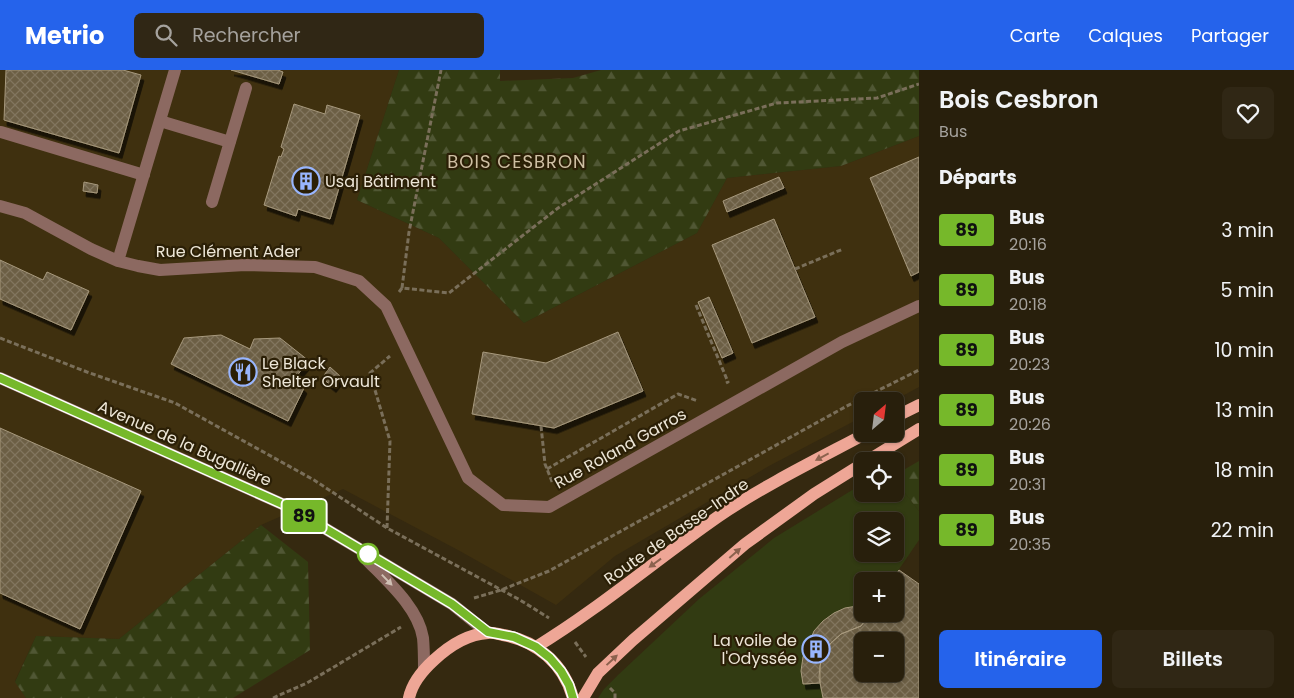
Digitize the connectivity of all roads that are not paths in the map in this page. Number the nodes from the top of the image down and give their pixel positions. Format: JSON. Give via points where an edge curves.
{"nodes":[{"id":1,"x":175,"y":70,"type":"edge"},
{"id":2,"x":246,"y":88,"type":"dead end"},
{"id":3,"x":160,"y":121,"type":"junction"},
{"id":4,"x":1,"y":132,"type":"dead end"},
{"id":5,"x":230,"y":142,"type":"junction"},
{"id":6,"x":144,"y":175,"type":"junction"},
{"id":7,"x":212,"y":202,"type":"dead end"},
{"id":8,"x":0,"y":206,"type":"edge"},
{"id":9,"x":118,"y":261,"type":"junction"},
{"id":10,"x":919,"y":306,"type":"edge"},
{"id":11,"x":404,"y":344,"type":"joint"},
{"id":12,"x":0,"y":378,"type":"edge"},
{"id":13,"x":919,"y":405,"type":"edge"},
{"id":14,"x":904,"y":412,"type":"edge"},
{"id":15,"x":919,"y":429,"type":"edge"},
{"id":16,"x":854,"y":439,"type":"edge"},
{"id":17,"x":882,"y":452,"type":"edge"},
{"id":18,"x":854,"y":469,"type":"edge"},
{"id":19,"x":353,"y":545,"type":"junction"},
{"id":20,"x":488,"y":632,"type":"junction"},
{"id":21,"x":536,"y":647,"type":"junction"},
{"id":22,"x":424,"y":669,"type":"junction"},
{"id":23,"x":409,"y":698,"type":"edge"},
{"id":24,"x":573,"y":698,"type":"edge"},
{"id":25,"x":583,"y":698,"type":"edge"}],
"edges":[{"from":1,"to":3,"type":"street"},
{"from":2,"to":5,"type":"street"},
{"from":3,"to":5,"type":"street"},
{"from":3,"to":6,"type":"street"},
{"from":4,"to":6,"type":"street"},
{"from":5,"to":7,"type":"street"},
{"from":6,"to":9,"type":"street"},
{"from":8,"to":9,"type":"street","name":"Rue Clément Ader","via":[[25,213]]},
{"from":9,"to":11,"type":"street","name":"Rue Clément Ader","via":[[160,270],[245,265],[315,267],[359,281],[386,306]]},
{"from":10,"to":11,"type":"street","name":"Rue Roland Garros","via":[[842,342],[548,507],[502,505],[468,478]]},
{"from":12,"to":19,"type":"street","name":"Avenue de la Bugallière","via":[[289,507]]},
{"from":13,"to":14,"type":"main road"},
{"from":15,"to":17,"type":"main road"},
{"from":16,"to":21,"type":"main road","name":"Route de Basse-Indre","one_way":true,"via":[[720,516]]},
{"from":25,"to":18,"type":"main road","one_way":true,"via":[[598,673],[745,544]]},
{"from":19,"to":20,"type":"street","name":"Avenue de la Bugallière","via":[[452,604]]},
{"from":19,"to":22,"type":"street","name":"Avenue de la Bugallière","one_way":true,"via":[[399,592],[417,620],[423,638]]},
{"from":20,"to":21,"type":"main road","via":[[514,637]]},
{"from":20,"to":22,"type":"main road","via":[[447,648]]},
{"from":21,"to":24,"type":"main road","via":[[561,671]]},
{"from":22,"to":23,"type":"main road"}]}
